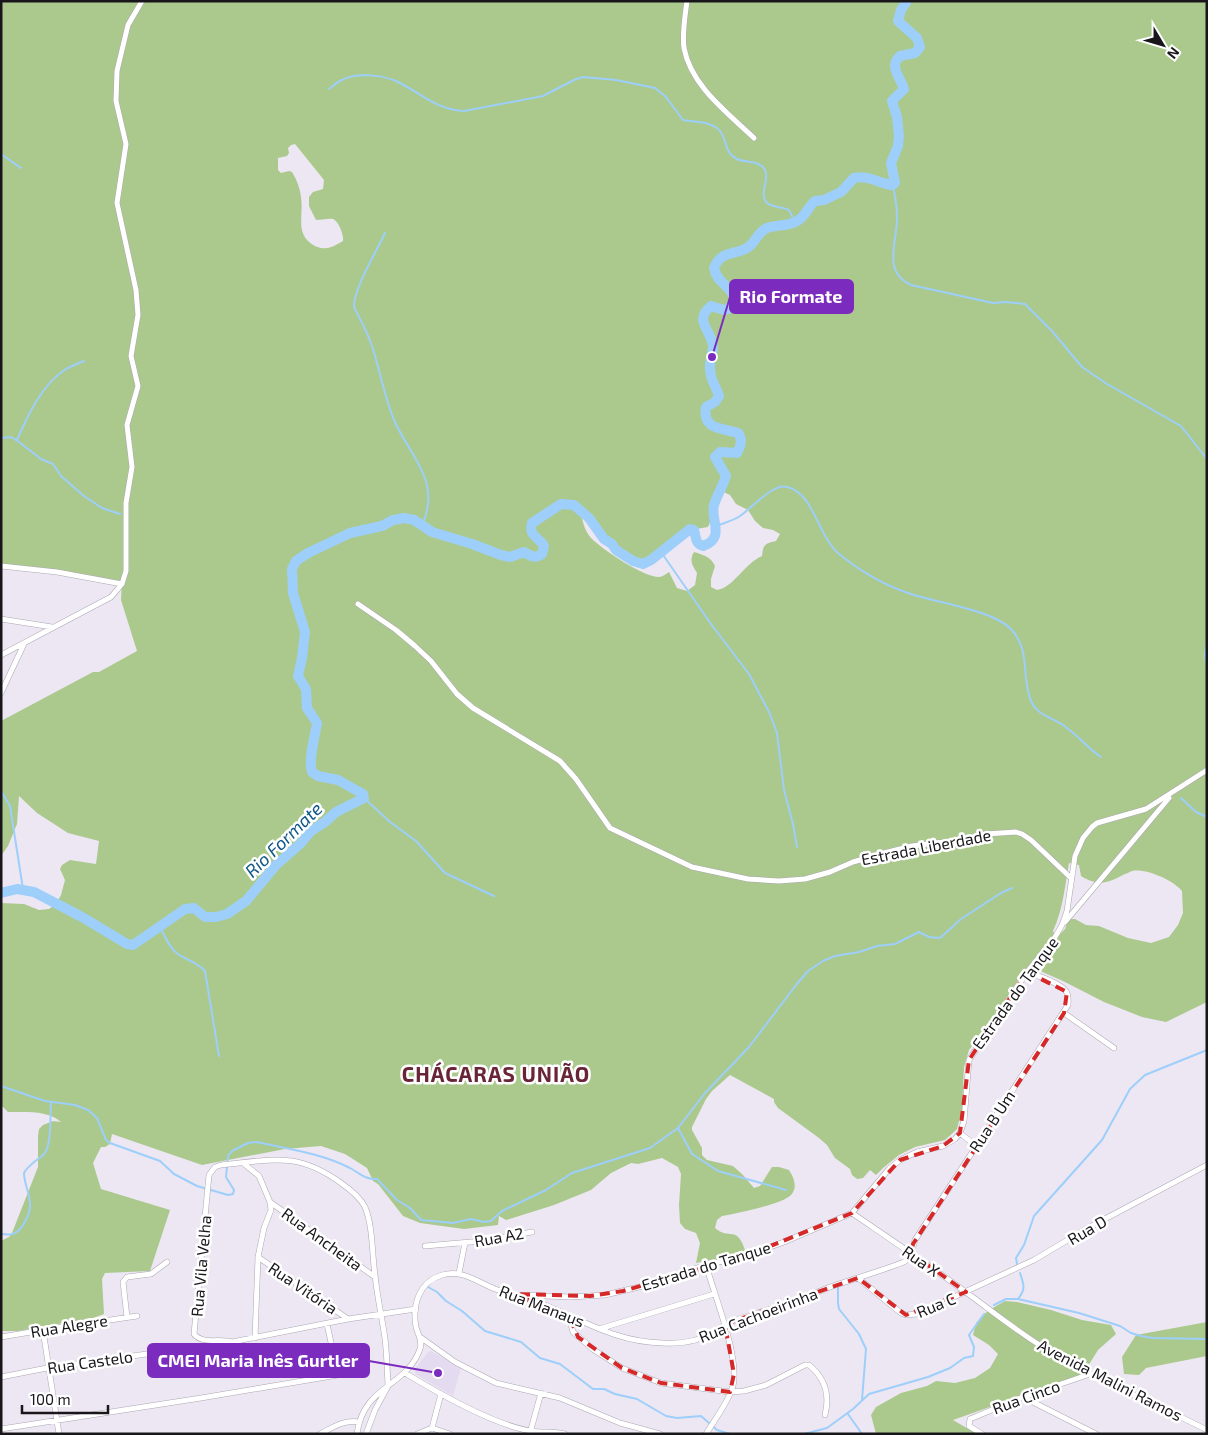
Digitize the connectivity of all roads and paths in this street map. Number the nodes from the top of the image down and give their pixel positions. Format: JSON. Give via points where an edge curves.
{"nodes":[{"id":1,"x":142,"y":1,"type":"edge"},
{"id":2,"x":687,"y":1,"type":"edge"},
{"id":3,"x":754,"y":138,"type":"dead end"},
{"id":4,"x":1,"y":566,"type":"edge"},
{"id":5,"x":122,"y":584,"type":"junction"},
{"id":6,"x":358,"y":604,"type":"dead end"},
{"id":7,"x":1,"y":619,"type":"edge"},
{"id":8,"x":52,"y":627,"type":"junction"},
{"id":9,"x":24,"y":644,"type":"junction"},
{"id":10,"x":1,"y":655,"type":"edge"},
{"id":11,"x":1,"y":694,"type":"edge"},
{"id":12,"x":1207,"y":770,"type":"edge"},
{"id":13,"x":1172,"y":793,"type":"junction"},
{"id":14,"x":1071,"y":878,"type":"junction"},
{"id":15,"x":1062,"y":925,"type":"junction"},
{"id":16,"x":1027,"y":972,"type":"junction"},
{"id":17,"x":1064,"y":1013,"type":"junction"},
{"id":18,"x":1114,"y":1048,"type":"dead end"},
{"id":19,"x":960,"y":1133,"type":"junction"},
{"id":20,"x":976,"y":1146,"type":"junction"},
{"id":21,"x":243,"y":1162,"type":"junction"},
{"id":22,"x":1207,"y":1166,"type":"edge"},
{"id":23,"x":270,"y":1202,"type":"junction"},
{"id":24,"x":852,"y":1213,"type":"junction"},
{"id":25,"x":532,"y":1232,"type":"dead end"},
{"id":26,"x":465,"y":1243,"type":"junction"},
{"id":27,"x":425,"y":1246,"type":"dead end"},
{"id":28,"x":911,"y":1253,"type":"junction"},
{"id":29,"x":258,"y":1257,"type":"junction"},
{"id":30,"x":167,"y":1262,"type":"dead end"},
{"id":31,"x":706,"y":1265,"type":"junction"},
{"id":32,"x":459,"y":1274,"type":"junction"},
{"id":33,"x":375,"y":1277,"type":"junction"},
{"id":34,"x":858,"y":1278,"type":"junction"},
{"id":35,"x":966,"y":1292,"type":"junction"},
{"id":36,"x":513,"y":1294,"type":"junction"},
{"id":37,"x":714,"y":1294,"type":"junction"},
{"id":38,"x":416,"y":1309,"type":"junction"},
{"id":39,"x":990,"y":1310,"type":"joint"},
{"id":40,"x":380,"y":1314,"type":"junction"},
{"id":41,"x":137,"y":1316,"type":"dead end"},
{"id":42,"x":569,"y":1316,"type":"junction"},
{"id":43,"x":127,"y":1317,"type":"junction"},
{"id":44,"x":348,"y":1319,"type":"junction"},
{"id":45,"x":327,"y":1324,"type":"junction"},
{"id":46,"x":725,"y":1325,"type":"junction"},
{"id":47,"x":599,"y":1329,"type":"junction"},
{"id":48,"x":43,"y":1330,"type":"junction"},
{"id":49,"x":1,"y":1337,"type":"edge"},
{"id":50,"x":255,"y":1338,"type":"junction"},
{"id":51,"x":420,"y":1338,"type":"junction"},
{"id":52,"x":232,"y":1342,"type":"junction"},
{"id":53,"x":47,"y":1368,"type":"junction"},
{"id":54,"x":405,"y":1373,"type":"junction"},
{"id":55,"x":1090,"y":1374,"type":"junction"},
{"id":56,"x":1,"y":1377,"type":"edge"},
{"id":57,"x":388,"y":1386,"type":"junction"},
{"id":58,"x":730,"y":1392,"type":"junction"},
{"id":59,"x":541,"y":1393,"type":"junction"},
{"id":60,"x":441,"y":1394,"type":"junction"},
{"id":61,"x":1023,"y":1397,"type":"junction"},
{"id":62,"x":825,"y":1415,"type":"dead end"},
{"id":63,"x":56,"y":1420,"type":"junction"},
{"id":64,"x":358,"y":1422,"type":"junction"},
{"id":65,"x":432,"y":1428,"type":"junction"},
{"id":66,"x":1,"y":1429,"type":"edge"},
{"id":67,"x":1207,"y":1430,"type":"edge"},
{"id":68,"x":530,"y":1432,"type":"edge"},
{"id":69,"x":59,"y":1434,"type":"edge"},
{"id":70,"x":320,"y":1434,"type":"edge"},
{"id":71,"x":357,"y":1434,"type":"edge"},
{"id":72,"x":366,"y":1434,"type":"edge"},
{"id":73,"x":417,"y":1434,"type":"edge"},
{"id":74,"x":450,"y":1434,"type":"edge"},
{"id":75,"x":565,"y":1434,"type":"edge"},
{"id":76,"x":660,"y":1434,"type":"edge"},
{"id":77,"x":706,"y":1434,"type":"edge"},
{"id":78,"x":982,"y":1434,"type":"edge"},
{"id":79,"x":1096,"y":1434,"type":"edge"}],
"edges":[{"from":1,"to":5,"type":"street","via":[[128,25],[116,101],[126,144],[117,203],[136,290],[138,315],[131,356],[138,390],[127,425],[132,467],[126,503],[126,571]]},
{"from":2,"to":3,"type":"street","via":[[683,34],[689,64],[709,94]]},
{"from":4,"to":5,"type":"street"},
{"from":5,"to":8,"type":"street","via":[[111,597]]},
{"from":6,"to":14,"type":"street","name":"Estrada Liberdade","via":[[415,646],[473,708],[560,761],[610,828],[692,867],[748,879],[806,879],[912,846],[1016,832],[1031,840]]},
{"from":7,"to":8,"type":"street"},
{"from":8,"to":9,"type":"street"},
{"from":9,"to":10,"type":"street"},
{"from":9,"to":11,"type":"street"},
{"from":12,"to":13,"type":"street","name":"Estrada do Tanque"},
{"from":13,"to":14,"type":"street","name":"Estrada do Tanque","via":[[1146,809],[1102,820],[1092,827],[1078,847]]},
{"from":13,"to":15,"type":"street"},
{"from":14,"to":15,"type":"street","name":"Estrada do Tanque"},
{"from":15,"to":16,"type":"street","name":"Estrada do Tanque"},
{"from":16,"to":17,"type":"street","via":[[1065,989],[1069,1000]]},
{"from":16,"to":19,"type":"street","name":"Estrada do Tanque","via":[[969,1060],[964,1121]]},
{"from":17,"to":18,"type":"street"},
{"from":17,"to":20,"type":"street","name":"Rua B Um"},
{"from":19,"to":20,"type":"street"},
{"from":19,"to":24,"type":"street","name":"Estrada do Tanque","via":[[943,1146],[900,1160]]},
{"from":20,"to":28,"type":"street","name":"Rua B Um","via":[[915,1240]]},
{"from":21,"to":23,"type":"street","via":[[258,1176]]},
{"from":21,"to":33,"type":"street","via":[[296,1160],[330,1175],[352,1191],[360,1199],[369,1219]]},
{"from":21,"to":52,"type":"street","name":"Rua Vila Velha","via":[[215,1167],[209,1175],[194,1334],[199,1339]]},
{"from":22,"to":35,"type":"street","name":"Rua D","via":[[1034,1260]]},
{"from":23,"to":29,"type":"street"},
{"from":23,"to":33,"type":"street","name":"Rua Ancheita"},
{"from":24,"to":28,"type":"street","name":"Rua X"},
{"from":24,"to":31,"type":"street","name":"Estrada do Tanque","via":[[748,1255]]},
{"from":25,"to":26,"type":"street","name":"Rua A2"},
{"from":26,"to":27,"type":"street","name":"Rua A2"},
{"from":26,"to":32,"type":"street","name":"Rua A2"},
{"from":28,"to":34,"type":"street","name":"Rua Cachoeirinha","via":[[904,1262]]},
{"from":28,"to":35,"type":"street","name":"Rua X"},
{"from":29,"to":44,"type":"street","name":"Rua Vitória"},
{"from":29,"to":50,"type":"street"},
{"from":30,"to":43,"type":"street","via":[[151,1274],[124,1279]]},
{"from":31,"to":36,"type":"street","name":"Estrada do Tanque","via":[[643,1286],[605,1294],[570,1297]]},
{"from":31,"to":37,"type":"street"},
{"from":32,"to":36,"type":"street","name":"Rua Manaus"},
{"from":32,"to":38,"type":"street","via":[[429,1281],[419,1294]]},
{"from":33,"to":40,"type":"street"},
{"from":34,"to":35,"type":"street","name":"Rua C","via":[[906,1315],[917,1314]]},
{"from":34,"to":46,"type":"street","name":"Rua Cachoeirinha"},
{"from":35,"to":39,"type":"street","name":"Rua X"},
{"from":36,"to":42,"type":"street","name":"Rua Manaus"},
{"from":37,"to":46,"type":"street"},
{"from":37,"to":47,"type":"street","name":"Rua Manaus"},
{"from":38,"to":40,"type":"street","name":"Rua Castelo"},
{"from":38,"to":51,"type":"street","via":[[416,1329]]},
{"from":39,"to":55,"type":"street","name":"Avenida Malini Ramos","via":[[1025,1336]]},
{"from":40,"to":44,"type":"street","name":"Rua Castelo"},
{"from":40,"to":57,"type":"street"},
{"from":41,"to":43,"type":"street","name":"Rua Alegre"},
{"from":42,"to":47,"type":"street","name":"Rua Manaus"},
{"from":42,"to":58,"type":"street","via":[[571,1328],[578,1337],[622,1368],[661,1383]]},
{"from":43,"to":48,"type":"street","name":"Rua Alegre"},
{"from":44,"to":45,"type":"street","name":"Rua Castelo"},
{"from":45,"to":50,"type":"street","name":"Rua Castelo"},
{"from":45,"to":63,"type":"street","via":[[338,1375]]},
{"from":46,"to":47,"type":"street","name":"Rua Cachoeirinha","via":[[704,1337],[676,1343],[630,1340]]},
{"from":46,"to":58,"type":"street","via":[[734,1374]]},
{"from":48,"to":49,"type":"street","name":"Rua Alegre"},
{"from":48,"to":53,"type":"street"},
{"from":50,"to":52,"type":"street","name":"Rua Castelo"},
{"from":51,"to":54,"type":"street","via":[[421,1347]]},
{"from":51,"to":59,"type":"street","via":[[455,1362],[496,1383]]},
{"from":52,"to":53,"type":"street","name":"Rua Castelo"},
{"from":53,"to":56,"type":"street","name":"Rua Castelo"},
{"from":53,"to":63,"type":"street"},
{"from":54,"to":57,"type":"street"},
{"from":54,"to":60,"type":"street"},
{"from":55,"to":61,"type":"street","name":"Rua Cinco"},
{"from":55,"to":67,"type":"street","name":"Avenida Malini Ramos"},
{"from":57,"to":64,"type":"street","via":[[373,1397]]},
{"from":57,"to":72,"type":"street"},
{"from":58,"to":62,"type":"street","via":[[766,1385],[809,1365],[828,1395]]},
{"from":58,"to":77,"type":"street"},
{"from":59,"to":68,"type":"street"},
{"from":59,"to":76,"type":"street","via":[[620,1423]]},
{"from":60,"to":65,"type":"street"},
{"from":60,"to":68,"type":"street"},
{"from":61,"to":78,"type":"street","name":"Rua Cinco","via":[[970,1419],[969,1426]]},
{"from":61,"to":79,"type":"street"},
{"from":63,"to":66,"type":"street"},
{"from":63,"to":69,"type":"street"},
{"from":64,"to":70,"type":"street","via":[[340,1424]]},
{"from":64,"to":71,"type":"street"},
{"from":65,"to":73,"type":"street"},
{"from":65,"to":74,"type":"street"},
{"from":68,"to":75,"type":"street"}]}
